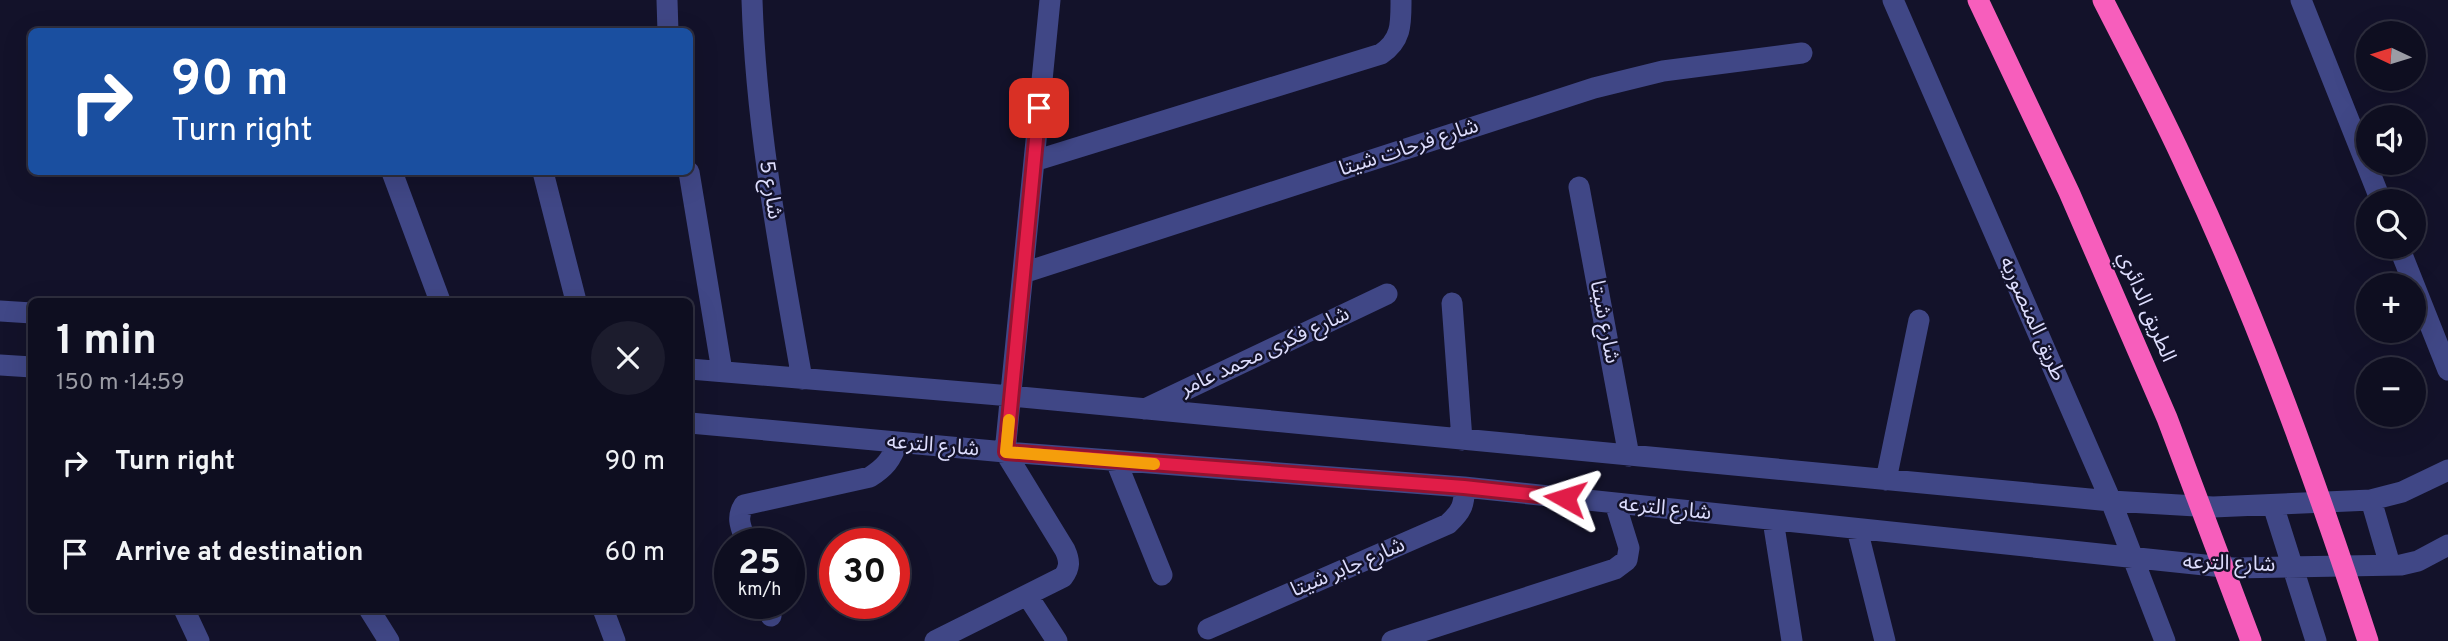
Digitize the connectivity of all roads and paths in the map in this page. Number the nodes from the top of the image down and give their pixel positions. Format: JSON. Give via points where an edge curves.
{"nodes":[{"id":1,"x":667,"y":0,"type":"edge"},
{"id":2,"x":752,"y":0,"type":"edge"},
{"id":3,"x":1050,"y":0,"type":"edge"},
{"id":4,"x":1401,"y":0,"type":"edge"},
{"id":5,"x":1893,"y":0,"type":"edge"},
{"id":6,"x":1978,"y":0,"type":"edge"},
{"id":7,"x":2103,"y":0,"type":"edge"},
{"id":8,"x":2301,"y":0,"type":"edge"},
{"id":9,"x":668,"y":28,"type":"edge"},
{"id":10,"x":1802,"y":52,"type":"dead end"},
{"id":11,"x":1034,"y":161,"type":"junction"},
{"id":12,"x":393,"y":175,"type":"edge"},
{"id":13,"x":544,"y":175,"type":"edge"},
{"id":14,"x":689,"y":175,"type":"edge"},
{"id":15,"x":1579,"y":187,"type":"dead end"},
{"id":16,"x":2376,"y":189,"type":"edge"},
{"id":17,"x":2404,"y":259,"type":"edge"},
{"id":18,"x":1023,"y":273,"type":"junction"},
{"id":19,"x":1387,"y":294,"type":"dead end"},
{"id":20,"x":439,"y":298,"type":"edge"},
{"id":21,"x":575,"y":298,"type":"edge"},
{"id":22,"x":1452,"y":303,"type":"dead end"},
{"id":23,"x":0,"y":311,"type":"edge"},
{"id":24,"x":28,"y":313,"type":"edge"},
{"id":25,"x":1919,"y":320,"type":"dead end"},
{"id":26,"x":0,"y":365,"type":"edge"},
{"id":27,"x":28,"y":367,"type":"edge"},
{"id":28,"x":693,"y":369,"type":"edge"},
{"id":29,"x":2448,"y":370,"type":"edge"},
{"id":30,"x":722,"y":372,"type":"junction"},
{"id":31,"x":802,"y":379,"type":"junction"},
{"id":32,"x":1011,"y":396,"type":"junction"},
{"id":33,"x":1143,"y":410,"type":"junction"},
{"id":34,"x":693,"y":423,"type":"edge"},
{"id":35,"x":1462,"y":440,"type":"junction"},
{"id":36,"x":897,"y":442,"type":"junction"},
{"id":37,"x":1006,"y":452,"type":"junction"},
{"id":38,"x":1629,"y":456,"type":"junction"},
{"id":39,"x":1115,"y":461,"type":"junction"},
{"id":40,"x":2448,"y":470,"type":"edge"},
{"id":41,"x":1886,"y":480,"type":"junction"},
{"id":42,"x":1464,"y":487,"type":"junction"},
{"id":43,"x":2371,"y":500,"type":"junction"},
{"id":44,"x":2111,"y":502,"type":"junction"},
{"id":45,"x":1615,"y":503,"type":"junction"},
{"id":46,"x":2273,"y":505,"type":"junction"},
{"id":47,"x":1773,"y":520,"type":"junction"},
{"id":48,"x":741,"y":528,"type":"edge"},
{"id":49,"x":1857,"y":529,"type":"junction"},
{"id":50,"x":2448,"y":545,"type":"edge"},
{"id":51,"x":2134,"y":559,"type":"junction"},
{"id":52,"x":2390,"y":565,"type":"junction"},
{"id":53,"x":2292,"y":566,"type":"junction"},
{"id":54,"x":1161,"y":575,"type":"dead end"},
{"id":55,"x":1027,"y":595,"type":"junction"},
{"id":56,"x":186,"y":613,"type":"edge"},
{"id":57,"x":372,"y":613,"type":"edge"},
{"id":58,"x":604,"y":613,"type":"edge"},
{"id":59,"x":1208,"y":629,"type":"dead end"},
{"id":60,"x":199,"y":641,"type":"edge"},
{"id":61,"x":389,"y":641,"type":"edge"},
{"id":62,"x":615,"y":641,"type":"edge"},
{"id":63,"x":935,"y":641,"type":"edge"},
{"id":64,"x":1057,"y":641,"type":"edge"},
{"id":65,"x":1392,"y":641,"type":"edge"},
{"id":66,"x":1791,"y":641,"type":"edge"},
{"id":67,"x":1885,"y":641,"type":"edge"},
{"id":68,"x":2165,"y":641,"type":"edge"},
{"id":69,"x":2251,"y":641,"type":"edge"},
{"id":70,"x":2316,"y":641,"type":"edge"},
{"id":71,"x":2368,"y":641,"type":"edge"}],
"edges":[{"from":1,"to":9,"type":"street"},
{"from":2,"to":31,"type":"street","name":"شارع 5","via":[[766,169]]},
{"from":3,"to":11,"type":"street"},
{"from":4,"to":11,"type":"street","via":[[1400,31],[1381,54]]},
{"from":5,"to":44,"type":"street","name":"طريق المنصوريه"},
{"from":6,"to":69,"type":"highway","name":"الطريق الدائري","bridge":true,"via":[[2069,192],[2167,418]]},
{"from":7,"to":71,"type":"highway","bridge":true,"via":[[2188,170],[2238,285],[2319,496]]},
{"from":8,"to":16,"type":"street"},
{"from":10,"to":18,"type":"street","name":"شارع فرحات شيتا","via":[[1663,71],[1594,88]]},
{"from":11,"to":18,"type":"street"},
{"from":12,"to":20,"type":"street"},
{"from":13,"to":21,"type":"street"},
{"from":14,"to":30,"type":"street"},
{"from":15,"to":38,"type":"street","name":"شارع شيتا"},
{"from":17,"to":29,"type":"street"},
{"from":18,"to":32,"type":"street"},
{"from":19,"to":33,"type":"street","name":"شارع فكرى محمد عامر"},
{"from":22,"to":35,"type":"street"},
{"from":23,"to":24,"type":"street"},
{"from":25,"to":41,"type":"street"},
{"from":26,"to":27,"type":"street"},
{"from":28,"to":30,"type":"street"},
{"from":30,"to":31,"type":"street"},
{"from":31,"to":32,"type":"street"},
{"from":32,"to":33,"type":"street"},
{"from":32,"to":37,"type":"street"},
{"from":33,"to":35,"type":"street"},
{"from":34,"to":36,"type":"street","name":"شارع الترعه"},
{"from":35,"to":38,"type":"street"},
{"from":36,"to":37,"type":"street","name":"شارع الترعه"},
{"from":36,"to":48,"type":"street","via":[[884,468],[870,478],[744,505],[739,513]]},
{"from":37,"to":39,"type":"street","name":"شارع الترعه"},
{"from":37,"to":55,"type":"street","via":[[1069,560],[1063,577]]},
{"from":38,"to":41,"type":"street"},
{"from":39,"to":42,"type":"street","name":"شارع الترعه"},
{"from":39,"to":54,"type":"street"},
{"from":40,"to":43,"type":"street","via":[[2402,492]]},
{"from":41,"to":44,"type":"street"},
{"from":42,"to":45,"type":"street","name":"شارع الترعه"},
{"from":42,"to":59,"type":"street","name":"شارع جابر شيتا","via":[[1465,502],[1448,524]]},
{"from":43,"to":46,"type":"street"},
{"from":43,"to":52,"type":"street"},
{"from":44,"to":46,"type":"street","via":[[2213,508]]},
{"from":44,"to":51,"type":"street","name":"طريق المنصوريه"},
{"from":45,"to":47,"type":"street","name":"شارع الترعه"},
{"from":45,"to":65,"type":"street","via":[[1629,548],[1627,560],[1615,569]]},
{"from":46,"to":53,"type":"street"},
{"from":47,"to":49,"type":"street","name":"شارع الترعه"},
{"from":47,"to":66,"type":"street"},
{"from":49,"to":51,"type":"street","name":"شارع الترعه"},
{"from":49,"to":67,"type":"street"},
{"from":50,"to":52,"type":"street","name":"شارع الترعه","via":[[2418,561]]},
{"from":51,"to":53,"type":"street","name":"شارع الترعه","via":[[2233,568]]},
{"from":51,"to":68,"type":"street","name":"طريق المنصوريه"},
{"from":52,"to":53,"type":"street","name":"شارع الترعه"},
{"from":53,"to":70,"type":"street"},
{"from":55,"to":63,"type":"street"},
{"from":55,"to":64,"type":"street"},
{"from":56,"to":60,"type":"street"},
{"from":57,"to":61,"type":"street"},
{"from":58,"to":62,"type":"street"}]}
